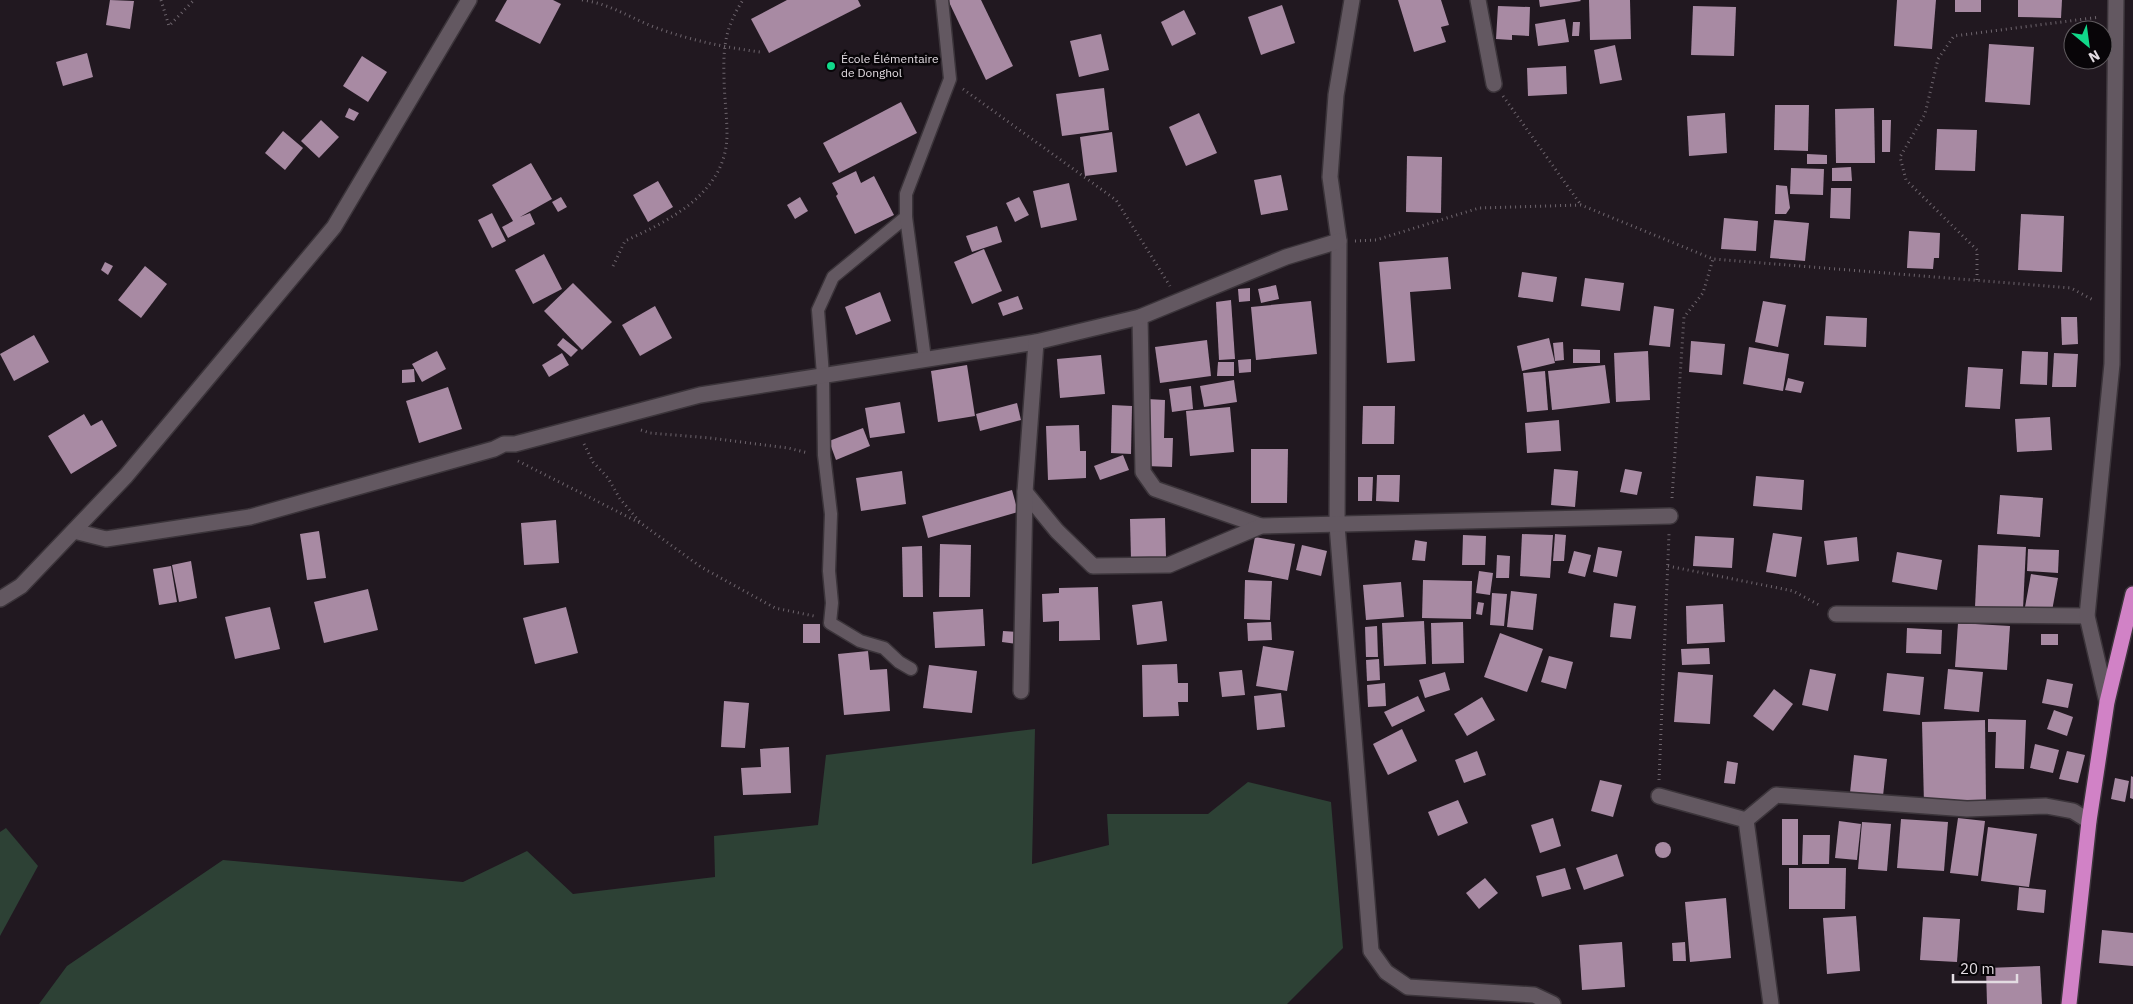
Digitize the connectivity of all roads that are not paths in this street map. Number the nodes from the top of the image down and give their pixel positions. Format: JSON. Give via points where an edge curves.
{"nodes":[{"id":1,"x":469,"y":0,"type":"edge"},
{"id":2,"x":942,"y":0,"type":"edge"},
{"id":3,"x":1352,"y":0,"type":"edge"},
{"id":4,"x":1478,"y":0,"type":"edge"},
{"id":5,"x":2115,"y":7,"type":"edge"},
{"id":6,"x":1494,"y":84,"type":"road end"},
{"id":7,"x":906,"y":217,"type":"junction"},
{"id":8,"x":1339,"y":241,"type":"junction"},
{"id":9,"x":1140,"y":317,"type":"junction"},
{"id":10,"x":1036,"y":342,"type":"junction"},
{"id":11,"x":925,"y":359,"type":"junction"},
{"id":12,"x":823,"y":375,"type":"junction"},
{"id":13,"x":1025,"y":492,"type":"junction"},
{"id":14,"x":1670,"y":516,"type":"dead end"},
{"id":15,"x":1337,"y":525,"type":"junction"},
{"id":16,"x":1261,"y":526,"type":"junction"},
{"id":17,"x":74,"y":531,"type":"junction"},
{"id":18,"x":2133,"y":594,"type":"edge"},
{"id":19,"x":0,"y":599,"type":"edge"},
{"id":20,"x":1836,"y":614,"type":"road end"},
{"id":21,"x":2087,"y":616,"type":"junction"},
{"id":22,"x":912,"y":669,"type":"dead end"},
{"id":23,"x":1022,"y":691,"type":"dead end"},
{"id":24,"x":2106,"y":702,"type":"junction"},
{"id":25,"x":1659,"y":796,"type":"dead end"},
{"id":26,"x":1746,"y":820,"type":"junction"},
{"id":27,"x":2089,"y":821,"type":"junction"},
{"id":28,"x":1553,"y":1004,"type":"edge"},
{"id":29,"x":1771,"y":1004,"type":"edge"},
{"id":30,"x":2070,"y":1004,"type":"edge"}],
"edges":[{"from":1,"to":17,"type":"street","via":[[334,227],[126,476]]},
{"from":2,"to":7,"type":"lane","via":[[950,79],[906,194]]},
{"from":3,"to":8,"type":"street","via":[[1336,95],[1330,177]]},
{"from":4,"to":6,"type":"street"},
{"from":5,"to":21,"type":"street","via":[[2112,364]]},
{"from":7,"to":11,"type":"lane"},
{"from":7,"to":12,"type":"lane","via":[[833,276],[818,310]]},
{"from":8,"to":9,"type":"street","via":[[1286,257]]},
{"from":8,"to":15,"type":"street"},
{"from":9,"to":10,"type":"street"},
{"from":9,"to":16,"type":"street","via":[[1143,472],[1155,488]]},
{"from":10,"to":11,"type":"street"},
{"from":10,"to":13,"type":"street"},
{"from":11,"to":12,"type":"street"},
{"from":12,"to":17,"type":"street","via":[[700,395],[515,444],[504,444],[250,517],[106,539]]},
{"from":12,"to":22,"type":"lane","via":[[824,455],[831,514],[830,623],[860,641],[884,648]]},
{"from":13,"to":16,"type":"street","via":[[1057,531],[1093,566],[1169,565]]},
{"from":13,"to":23,"type":"street"},
{"from":14,"to":15,"type":"street"},
{"from":15,"to":16,"type":"street"},
{"from":15,"to":28,"type":"street","via":[[1371,950],[1386,972],[1408,987],[1534,995]]},
{"from":17,"to":19,"type":"street","via":[[21,586]]},
{"from":18,"to":24,"type":"highway"},
{"from":20,"to":21,"type":"street"},
{"from":21,"to":24,"type":"street"},
{"from":24,"to":27,"type":"highway"},
{"from":25,"to":26,"type":"street"},
{"from":26,"to":27,"type":"street","via":[[1776,795],[1967,809],[2046,806],[2073,811]]},
{"from":26,"to":29,"type":"street"},
{"from":27,"to":30,"type":"highway"}]}
